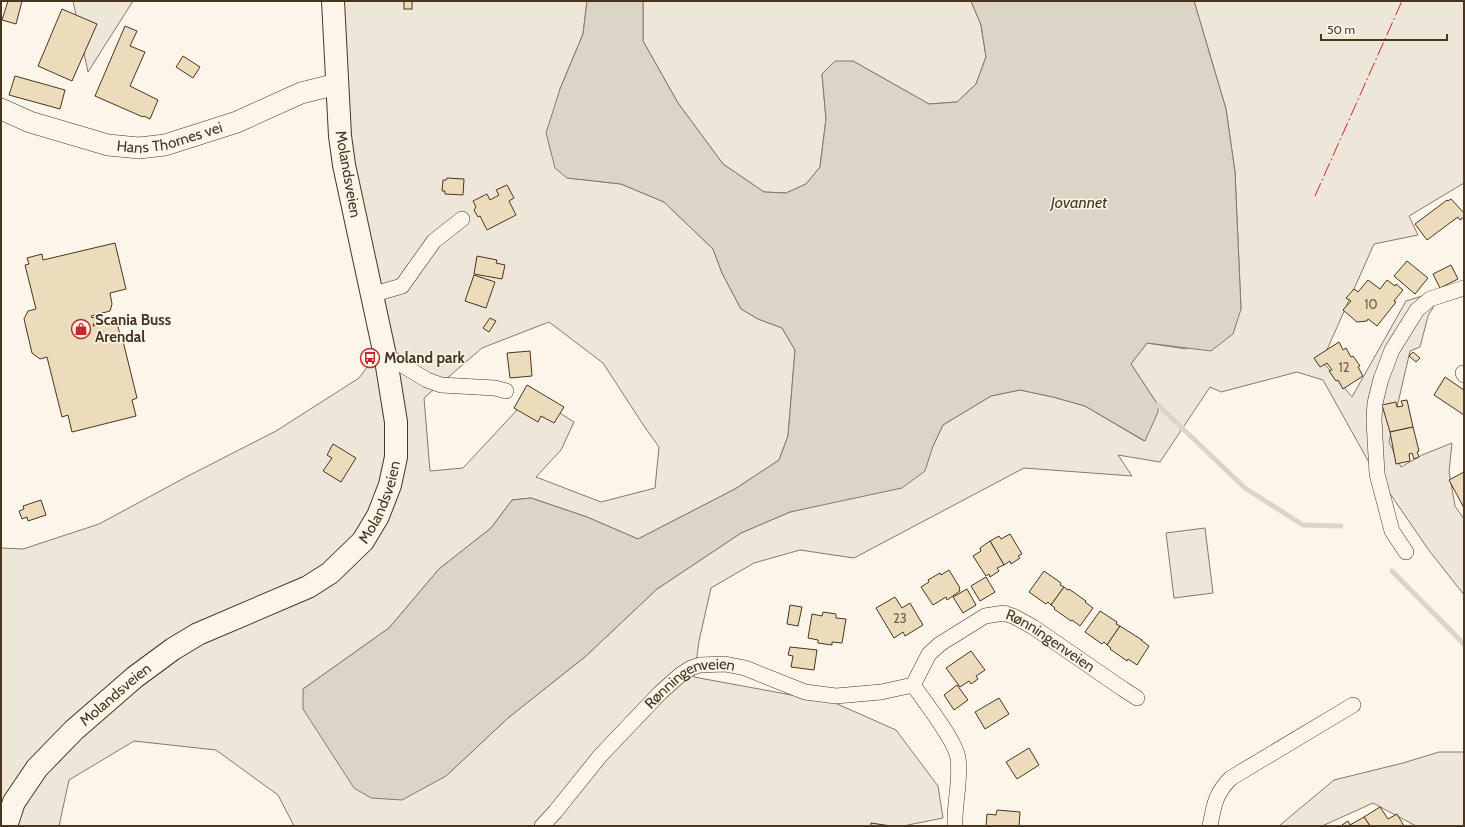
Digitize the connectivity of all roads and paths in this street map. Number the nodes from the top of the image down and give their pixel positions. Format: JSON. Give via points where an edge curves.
{"nodes":[{"id":1,"x":333,"y":1,"type":"edge"},
{"id":2,"x":337,"y":84,"type":"junction"},
{"id":3,"x":1,"y":108,"type":"edge"},
{"id":4,"x":462,"y":219,"type":"dead end"},
{"id":5,"x":1464,"y":288,"type":"edge"},
{"id":6,"x":371,"y":295,"type":"junction"},
{"id":7,"x":386,"y":360,"type":"junction"},
{"id":8,"x":506,"y":391,"type":"dead end"},
{"id":9,"x":1406,"y":552,"type":"dead end"},
{"id":10,"x":913,"y":685,"type":"junction"},
{"id":11,"x":1137,"y":698,"type":"dead end"},
{"id":12,"x":1353,"y":705,"type":"dead end"},
{"id":13,"x":6,"y":826,"type":"edge"},
{"id":14,"x":542,"y":826,"type":"edge"},
{"id":15,"x":955,"y":826,"type":"edge"},
{"id":16,"x":1210,"y":826,"type":"edge"}],
"edges":[{"from":1,"to":2,"type":"main road","name":"Molandsveien"},
{"from":2,"to":3,"type":"street","name":"Hans Thornes vei","via":[[301,93],[237,122],[165,145],[139,148],[108,145],[30,122]]},
{"from":2,"to":6,"type":"main road","name":"Molandsveien","via":[[344,165]]},
{"from":4,"to":6,"type":"street","via":[[434,241],[402,286]]},
{"from":5,"to":9,"type":"street","via":[[1430,299],[1417,310],[1392,350],[1375,403],[1377,474],[1392,531]]},
{"from":6,"to":7,"type":"main road","name":"Molandsveien"},
{"from":7,"to":8,"type":"street","via":[[394,360],[427,380],[441,385]]},
{"from":7,"to":13,"type":"main road","name":"Molandsveien","via":[[396,422],[396,457],[390,484],[378,516],[362,541],[330,573],[308,587],[198,634],[135,677],[74,730],[37,768],[14,802]]},
{"from":10,"to":11,"type":"street","name":"Rønningenveien","via":[[929,654],[940,644],[985,616],[1004,612],[1033,627]]},
{"from":10,"to":14,"type":"street","name":"Rønningenveien","via":[[881,692],[836,696],[805,692],[745,668],[725,664],[691,668],[660,693],[600,756]]},
{"from":10,"to":15,"type":"street","via":[[952,744],[958,758]]},
{"from":12,"to":16,"type":"street","via":[[1231,778],[1216,798]]}]}
